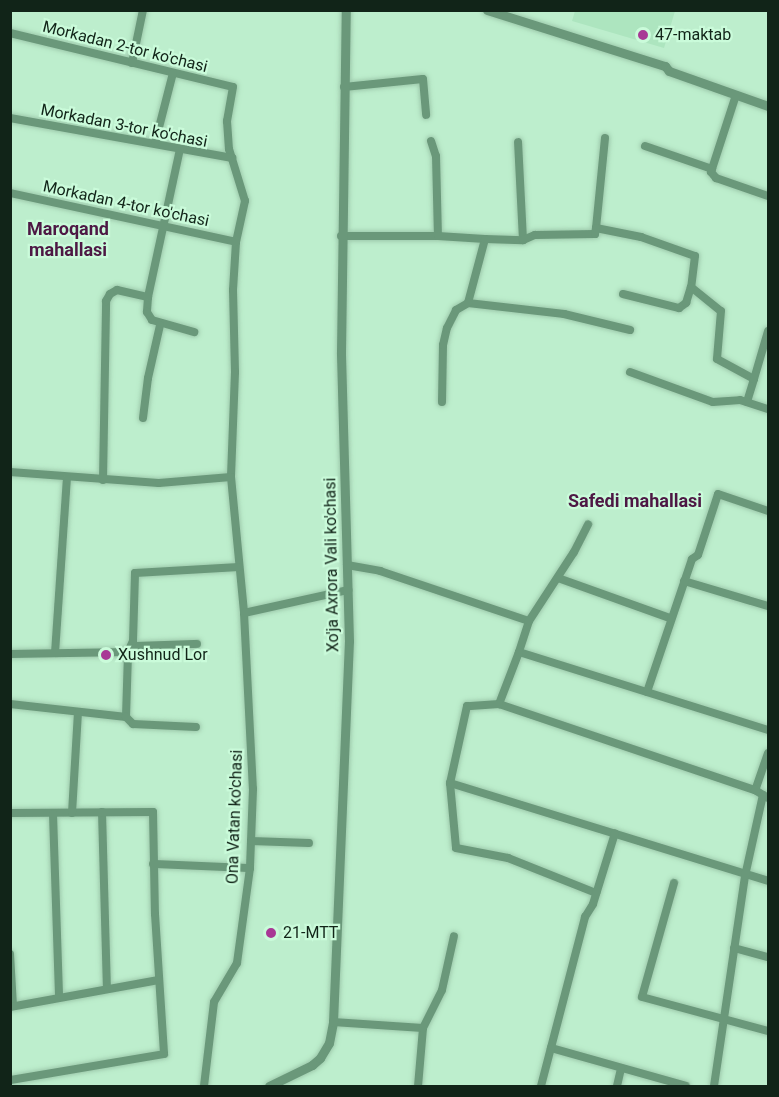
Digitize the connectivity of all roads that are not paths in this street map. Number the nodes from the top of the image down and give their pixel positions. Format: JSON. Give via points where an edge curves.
{"nodes":[{"id":1,"x":143,"y":10,"type":"edge"},
{"id":2,"x":346,"y":10,"type":"edge"},
{"id":3,"x":487,"y":10,"type":"edge"},
{"id":4,"x":10,"y":33,"type":"edge"},
{"id":5,"x":132,"y":63,"type":"junction"},
{"id":6,"x":173,"y":73,"type":"junction"},
{"id":7,"x":233,"y":87,"type":"joint"},
{"id":8,"x":344,"y":87,"type":"junction"},
{"id":9,"x":736,"y":95,"type":"junction"},
{"id":10,"x":768,"y":106,"type":"edge"},
{"id":11,"x":426,"y":115,"type":"dead end"},
{"id":12,"x":10,"y":118,"type":"edge"},
{"id":13,"x":606,"y":138,"type":"dead end"},
{"id":14,"x":431,"y":141,"type":"dead end"},
{"id":15,"x":518,"y":142,"type":"dead end"},
{"id":16,"x":155,"y":143,"type":"junction"},
{"id":17,"x":645,"y":146,"type":"dead end"},
{"id":18,"x":180,"y":149,"type":"junction"},
{"id":19,"x":232,"y":158,"type":"junction"},
{"id":20,"x":711,"y":169,"type":"junction"},
{"id":21,"x":10,"y":193,"type":"edge"},
{"id":22,"x":768,"y":196,"type":"edge"},
{"id":23,"x":164,"y":226,"type":"junction"},
{"id":24,"x":596,"y":228,"type":"junction"},
{"id":25,"x":341,"y":236,"type":"junction"},
{"id":26,"x":438,"y":236,"type":"junction"},
{"id":27,"x":485,"y":239,"type":"junction"},
{"id":28,"x":523,"y":240,"type":"junction"},
{"id":29,"x":237,"y":242,"type":"junction"},
{"id":30,"x":691,"y":287,"type":"junction"},
{"id":31,"x":622,"y":294,"type":"dead end"},
{"id":32,"x":148,"y":297,"type":"junction"},
{"id":33,"x":468,"y":303,"type":"junction"},
{"id":34,"x":160,"y":325,"type":"junction"},
{"id":35,"x":630,"y":330,"type":"dead end"},
{"id":36,"x":768,"y":330,"type":"edge"},
{"id":37,"x":194,"y":333,"type":"dead end"},
{"id":38,"x":630,"y":372,"type":"dead end"},
{"id":39,"x":754,"y":379,"type":"junction"},
{"id":40,"x":442,"y":402,"type":"dead end"},
{"id":41,"x":747,"y":402,"type":"junction"},
{"id":42,"x":768,"y":409,"type":"edge"},
{"id":43,"x":143,"y":418,"type":"dead end"},
{"id":44,"x":10,"y":472,"type":"edge"},
{"id":45,"x":67,"y":477,"type":"junction"},
{"id":46,"x":231,"y":477,"type":"junction"},
{"id":47,"x":103,"y":480,"type":"junction"},
{"id":48,"x":768,"y":511,"type":"edge"},
{"id":49,"x":588,"y":524,"type":"dead end"},
{"id":50,"x":347,"y":565,"type":"junction"},
{"id":51,"x":239,"y":567,"type":"junction"},
{"id":52,"x":558,"y":578,"type":"junction"},
{"id":53,"x":684,"y":581,"type":"junction"},
{"id":54,"x":348,"y":590,"type":"junction"},
{"id":55,"x":768,"y":606,"type":"edge"},
{"id":56,"x":244,"y":614,"type":"junction"},
{"id":57,"x":670,"y":618,"type":"junction"},
{"id":58,"x":529,"y":621,"type":"junction"},
{"id":59,"x":197,"y":644,"type":"dead end"},
{"id":60,"x":130,"y":649,"type":"junction"},
{"id":61,"x":519,"y":651,"type":"junction"},
{"id":62,"x":55,"y":653,"type":"junction"},
{"id":63,"x":10,"y":654,"type":"edge"},
{"id":64,"x":647,"y":692,"type":"junction"},
{"id":65,"x":10,"y":704,"type":"edge"},
{"id":66,"x":499,"y":704,"type":"junction"},
{"id":67,"x":78,"y":712,"type":"junction"},
{"id":68,"x":126,"y":717,"type":"junction"},
{"id":69,"x":196,"y":727,"type":"dead end"},
{"id":70,"x":768,"y":730,"type":"edge"},
{"id":71,"x":768,"y":753,"type":"edge"},
{"id":72,"x":450,"y":783,"type":"junction"},
{"id":73,"x":755,"y":790,"type":"junction"},
{"id":74,"x":766,"y":796,"type":"edge"},
{"id":75,"x":102,"y":812,"type":"junction"},
{"id":76,"x":10,"y":813,"type":"edge"},
{"id":77,"x":72,"y":813,"type":"junction"},
{"id":78,"x":53,"y":814,"type":"junction"},
{"id":79,"x":615,"y":833,"type":"junction"},
{"id":80,"x":251,"y":841,"type":"junction"},
{"id":81,"x":309,"y":843,"type":"dead end"},
{"id":82,"x":153,"y":864,"type":"junction"},
{"id":83,"x":250,"y":868,"type":"junction"},
{"id":84,"x":745,"y":876,"type":"junction"},
{"id":85,"x":768,"y":882,"type":"edge"},
{"id":86,"x":674,"y":884,"type":"dead end"},
{"id":87,"x":596,"y":893,"type":"junction"},
{"id":88,"x":454,"y":936,"type":"dead end"},
{"id":89,"x":734,"y":948,"type":"junction"},
{"id":90,"x":10,"y":954,"type":"edge"},
{"id":91,"x":768,"y":957,"type":"edge"},
{"id":92,"x":159,"y":980,"type":"junction"},
{"id":93,"x":107,"y":988,"type":"junction"},
{"id":94,"x":60,"y":997,"type":"junction"},
{"id":95,"x":11,"y":1007,"type":"edge"},
{"id":96,"x":723,"y":1020,"type":"junction"},
{"id":97,"x":333,"y":1022,"type":"junction"},
{"id":98,"x":423,"y":1028,"type":"junction"},
{"id":99,"x":768,"y":1031,"type":"edge"},
{"id":100,"x":551,"y":1048,"type":"junction"},
{"id":101,"x":621,"y":1068,"type":"junction"},
{"id":102,"x":10,"y":1080,"type":"edge"},
{"id":103,"x":204,"y":1086,"type":"edge"},
{"id":104,"x":269,"y":1086,"type":"edge"},
{"id":105,"x":418,"y":1086,"type":"edge"},
{"id":106,"x":541,"y":1086,"type":"edge"},
{"id":107,"x":617,"y":1086,"type":"edge"},
{"id":108,"x":686,"y":1086,"type":"edge"},
{"id":109,"x":714,"y":1086,"type":"edge"}],
"edges":[{"from":1,"to":5,"type":"street"},
{"from":2,"to":8,"type":"street","name":"Xo'ja Axrora Vali ko'chasi"},
{"from":3,"to":9,"type":"street","via":[[665,66],[669,71]]},
{"from":4,"to":5,"type":"street","name":"Morkadan 2-tor ko'chasi"},
{"from":5,"to":6,"type":"street","name":"Morkadan 2-tor ko'chasi"},
{"from":6,"to":7,"type":"street","name":"Morkadan 2-tor ko'chasi"},
{"from":6,"to":16,"type":"street"},
{"from":7,"to":19,"type":"street","name":"Ona Vatan ko'chasi","via":[[227,121]]},
{"from":8,"to":11,"type":"street","via":[[423,79]]},
{"from":8,"to":25,"type":"street","name":"Xo'ja Axrora Vali ko'chasi"},
{"from":9,"to":10,"type":"street"},
{"from":9,"to":20,"type":"street"},
{"from":12,"to":16,"type":"street","name":"Morkadan 3-tor ko'chasi"},
{"from":13,"to":24,"type":"street"},
{"from":14,"to":26,"type":"street","via":[[436,156]]},
{"from":15,"to":28,"type":"street"},
{"from":16,"to":18,"type":"street","name":"Morkadan 3-tor ko'chasi"},
{"from":17,"to":20,"type":"street"},
{"from":18,"to":19,"type":"street","name":"Morkadan 3-tor ko'chasi"},
{"from":18,"to":23,"type":"street"},
{"from":19,"to":29,"type":"street","name":"Ona Vatan ko'chasi","via":[[245,201]]},
{"from":20,"to":22,"type":"street","via":[[717,178]]},
{"from":21,"to":23,"type":"street","name":"Morkadan 4-tor ko'chasi"},
{"from":23,"to":29,"type":"street","name":"Morkadan 4-tor ko'chasi"},
{"from":23,"to":32,"type":"street"},
{"from":24,"to":28,"type":"street","via":[[595,234],[535,235]]},
{"from":24,"to":30,"type":"street","via":[[693,254]]},
{"from":25,"to":26,"type":"street"},
{"from":25,"to":50,"type":"street","name":"Xo'ja Axrora Vali ko'chasi"},
{"from":26,"to":27,"type":"street"},
{"from":27,"to":28,"type":"street"},
{"from":27,"to":33,"type":"street"},
{"from":29,"to":46,"type":"street","name":"Ona Vatan ko'chasi","via":[[231,314],[235,372]]},
{"from":30,"to":31,"type":"street","via":[[686,303],[679,308]]},
{"from":30,"to":39,"type":"street","via":[[721,311],[719,362]]},
{"from":32,"to":34,"type":"street","via":[[147,312]]},
{"from":32,"to":47,"type":"street","via":[[117,290],[106,301]]},
{"from":33,"to":35,"type":"street","via":[[564,314]]},
{"from":33,"to":40,"type":"street","via":[[456,310],[442,345]]},
{"from":34,"to":37,"type":"street"},
{"from":34,"to":43,"type":"street"},
{"from":36,"to":39,"type":"street"},
{"from":38,"to":41,"type":"street","via":[[713,402]]},
{"from":39,"to":41,"type":"street"},
{"from":41,"to":42,"type":"street"},
{"from":44,"to":45,"type":"street"},
{"from":45,"to":47,"type":"street"},
{"from":45,"to":62,"type":"street"},
{"from":46,"to":47,"type":"street","via":[[159,483]]},
{"from":46,"to":51,"type":"street","name":"Ona Vatan ko'chasi"},
{"from":48,"to":53,"type":"street","via":[[718,494],[698,555],[692,559]]},
{"from":49,"to":52,"type":"street"},
{"from":50,"to":54,"type":"street","name":"Xo'ja Axrora Vali ko'chasi"},
{"from":50,"to":58,"type":"street","via":[[380,571]]},
{"from":51,"to":56,"type":"street","name":"Ona Vatan ko'chasi"},
{"from":51,"to":60,"type":"street","via":[[138,571],[134,578]]},
{"from":52,"to":57,"type":"street"},
{"from":52,"to":58,"type":"street"},
{"from":53,"to":55,"type":"street"},
{"from":53,"to":57,"type":"street"},
{"from":54,"to":56,"type":"street"},
{"from":54,"to":97,"type":"street","name":"Xo'ja Axrora Vali ko'chasi","via":[[349,658]]},
{"from":56,"to":80,"type":"street","name":"Ona Vatan ko'chasi","via":[[253,789]]},
{"from":57,"to":64,"type":"street"},
{"from":58,"to":61,"type":"street"},
{"from":59,"to":60,"type":"street"},
{"from":60,"to":62,"type":"street"},
{"from":60,"to":68,"type":"street"},
{"from":61,"to":64,"type":"street"},
{"from":61,"to":66,"type":"street"},
{"from":62,"to":63,"type":"street"},
{"from":64,"to":70,"type":"street"},
{"from":65,"to":67,"type":"street"},
{"from":66,"to":72,"type":"street","via":[[467,706]]},
{"from":66,"to":73,"type":"street"},
{"from":67,"to":68,"type":"street"},
{"from":67,"to":77,"type":"street"},
{"from":68,"to":69,"type":"street","via":[[133,724]]},
{"from":71,"to":73,"type":"street"},
{"from":72,"to":79,"type":"street"},
{"from":72,"to":87,"type":"street","via":[[456,848],[508,858]]},
{"from":73,"to":74,"type":"street"},
{"from":74,"to":84,"type":"street"},
{"from":75,"to":77,"type":"street"},
{"from":75,"to":82,"type":"street","via":[[153,812]]},
{"from":75,"to":93,"type":"street"},
{"from":76,"to":78,"type":"street"},
{"from":77,"to":78,"type":"street"},
{"from":78,"to":94,"type":"street"},
{"from":79,"to":84,"type":"street"},
{"from":79,"to":87,"type":"street"},
{"from":80,"to":81,"type":"street"},
{"from":80,"to":83,"type":"street","name":"Ona Vatan ko'chasi"},
{"from":82,"to":83,"type":"street"},
{"from":82,"to":92,"type":"street"},
{"from":83,"to":103,"type":"street","name":"Ona Vatan ko'chasi","via":[[237,963],[214,1002]]},
{"from":84,"to":85,"type":"street"},
{"from":84,"to":89,"type":"street"},
{"from":86,"to":96,"type":"street","via":[[642,997]]},
{"from":87,"to":100,"type":"street","via":[[585,916]]},
{"from":88,"to":98,"type":"street","via":[[442,990]]},
{"from":89,"to":91,"type":"street"},
{"from":89,"to":96,"type":"street"},
{"from":90,"to":95,"type":"street"},
{"from":92,"to":93,"type":"street"},
{"from":92,"to":102,"type":"street","via":[[164,1054]]},
{"from":93,"to":94,"type":"street"},
{"from":94,"to":95,"type":"street"},
{"from":96,"to":99,"type":"street"},
{"from":96,"to":109,"type":"street"},
{"from":97,"to":98,"type":"street"},
{"from":97,"to":104,"type":"street","name":"Xo'ja Axrora Vali ko'chasi","via":[[329,1043],[320,1058]]},
{"from":98,"to":105,"type":"street"},
{"from":100,"to":101,"type":"street"},
{"from":100,"to":106,"type":"street"},
{"from":101,"to":107,"type":"street"},
{"from":101,"to":108,"type":"street"}]}
